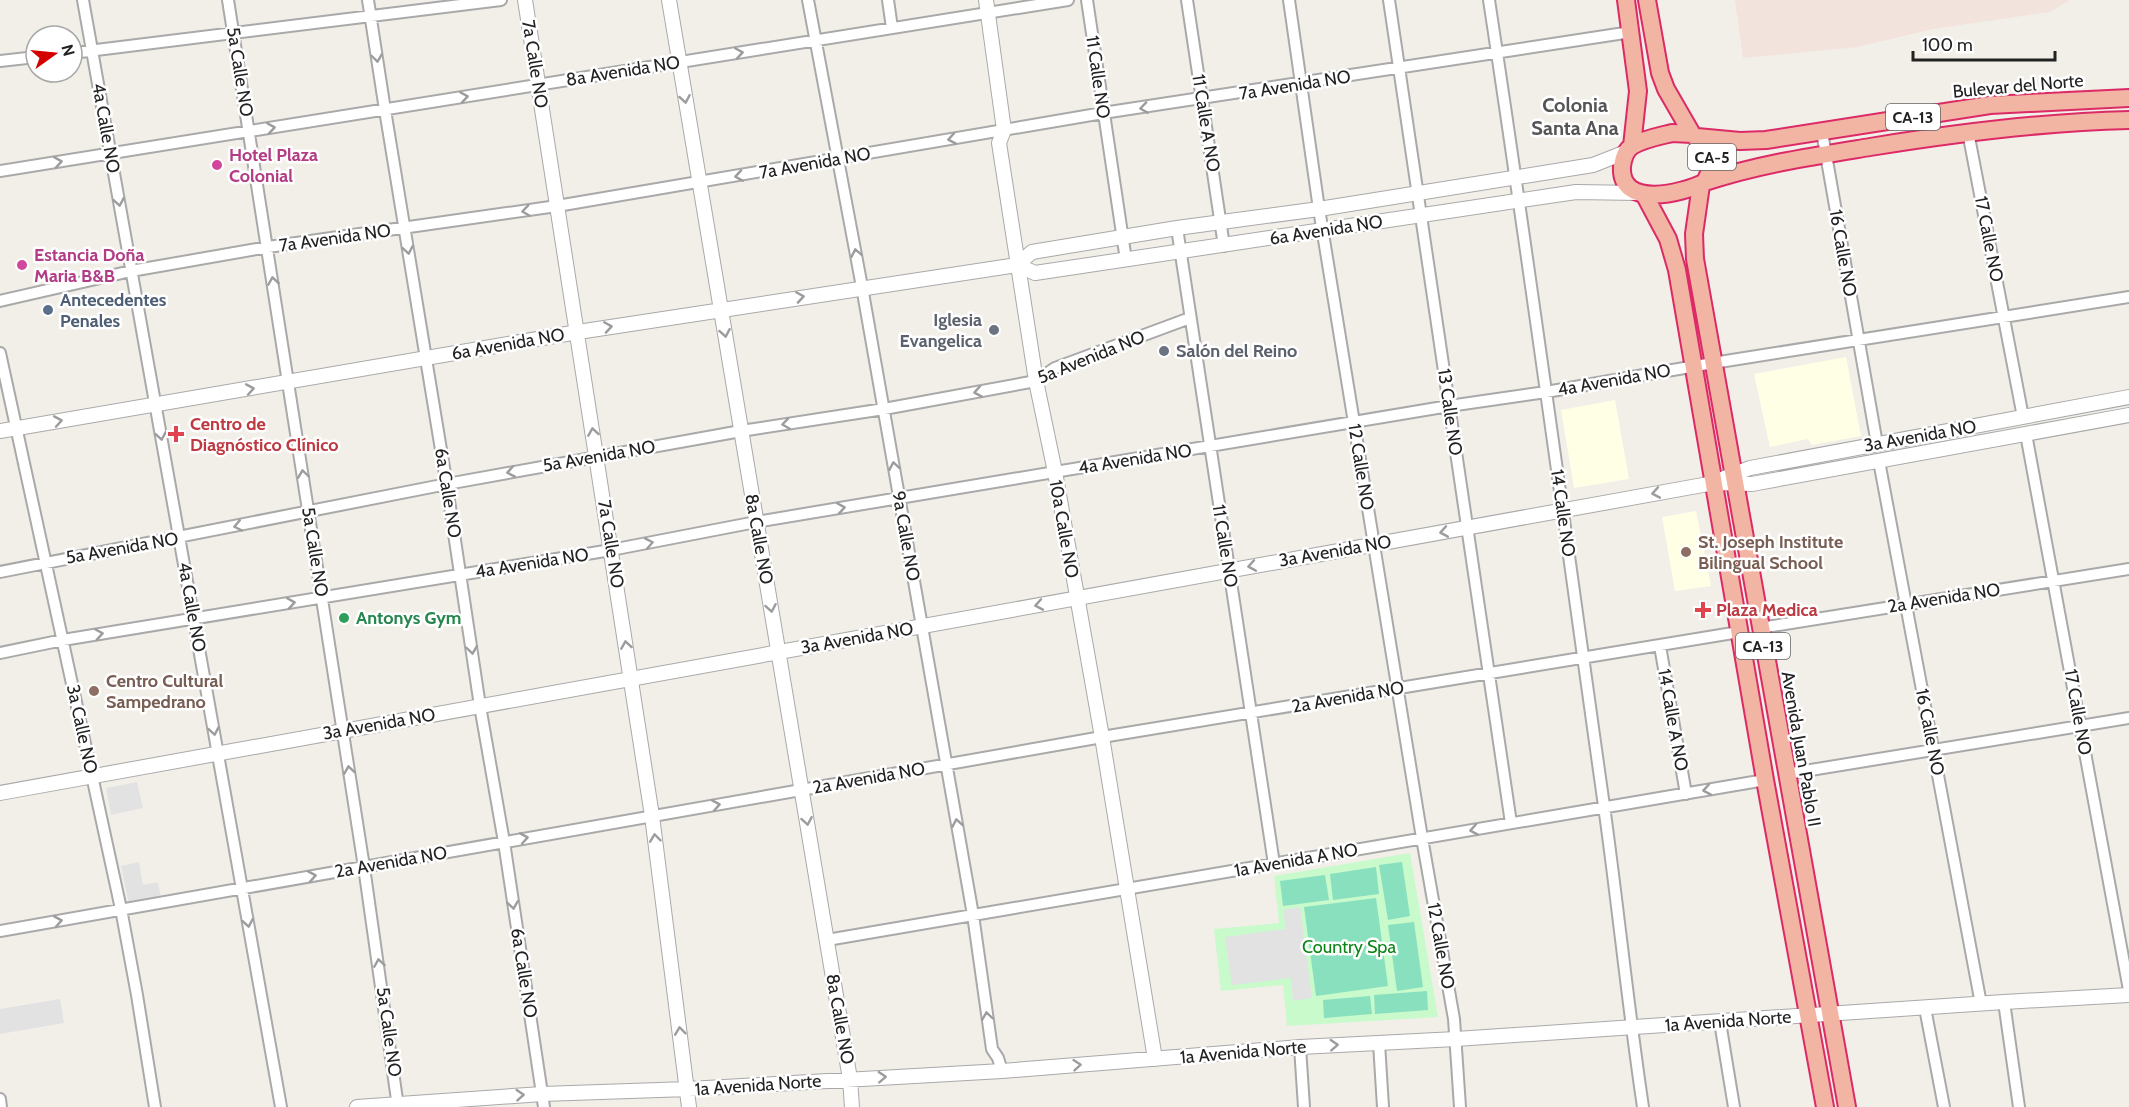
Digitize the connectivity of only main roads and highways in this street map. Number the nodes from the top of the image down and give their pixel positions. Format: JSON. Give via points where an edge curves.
{"nodes":[{"id":1,"x":1626,"y":0,"type":"edge"},
{"id":2,"x":1647,"y":0,"type":"edge"},
{"id":3,"x":2129,"y":98,"type":"edge"},
{"id":4,"x":2129,"y":120,"type":"edge"},
{"id":5,"x":1695,"y":136,"type":"junction"},
{"id":6,"x":1629,"y":149,"type":"junction"},
{"id":7,"x":1703,"y":183,"type":"junction"},
{"id":8,"x":1641,"y":194,"type":"junction"},
{"id":9,"x":1825,"y":1107,"type":"edge"},
{"id":10,"x":1847,"y":1107,"type":"edge"}],
"edges":[{"from":1,"to":6,"type":"highway","via":[[1638,91]]},
{"from":2,"to":5,"type":"highway","number":"CA-5","via":[[1660,73]]},
{"from":3,"to":5,"type":"highway","name":"Bulevar del Norte","number":"CA-13","via":[[1990,105],[1749,141]]},
{"from":4,"to":7,"type":"highway","number":"CA-13","via":[[1968,132],[1746,169]]},
{"from":5,"to":6,"type":"highway","number":"CA-5","via":[[1672,133]]},
{"from":5,"to":7,"type":"highway","number":"CA-5","via":[[1711,153],[1712,167]]},
{"from":6,"to":8,"type":"highway","via":[[1622,173],[1626,184]]},
{"from":7,"to":8,"type":"highway","number":"CA-5","via":[[1670,194]]},
{"from":7,"to":10,"type":"highway","name":"Avenida Juan Pablo II","number":"CA-13","via":[[1694,234],[1695,259]]},
{"from":8,"to":9,"type":"highway","number":"CA-13","via":[[1668,239],[1677,270]]}]}
